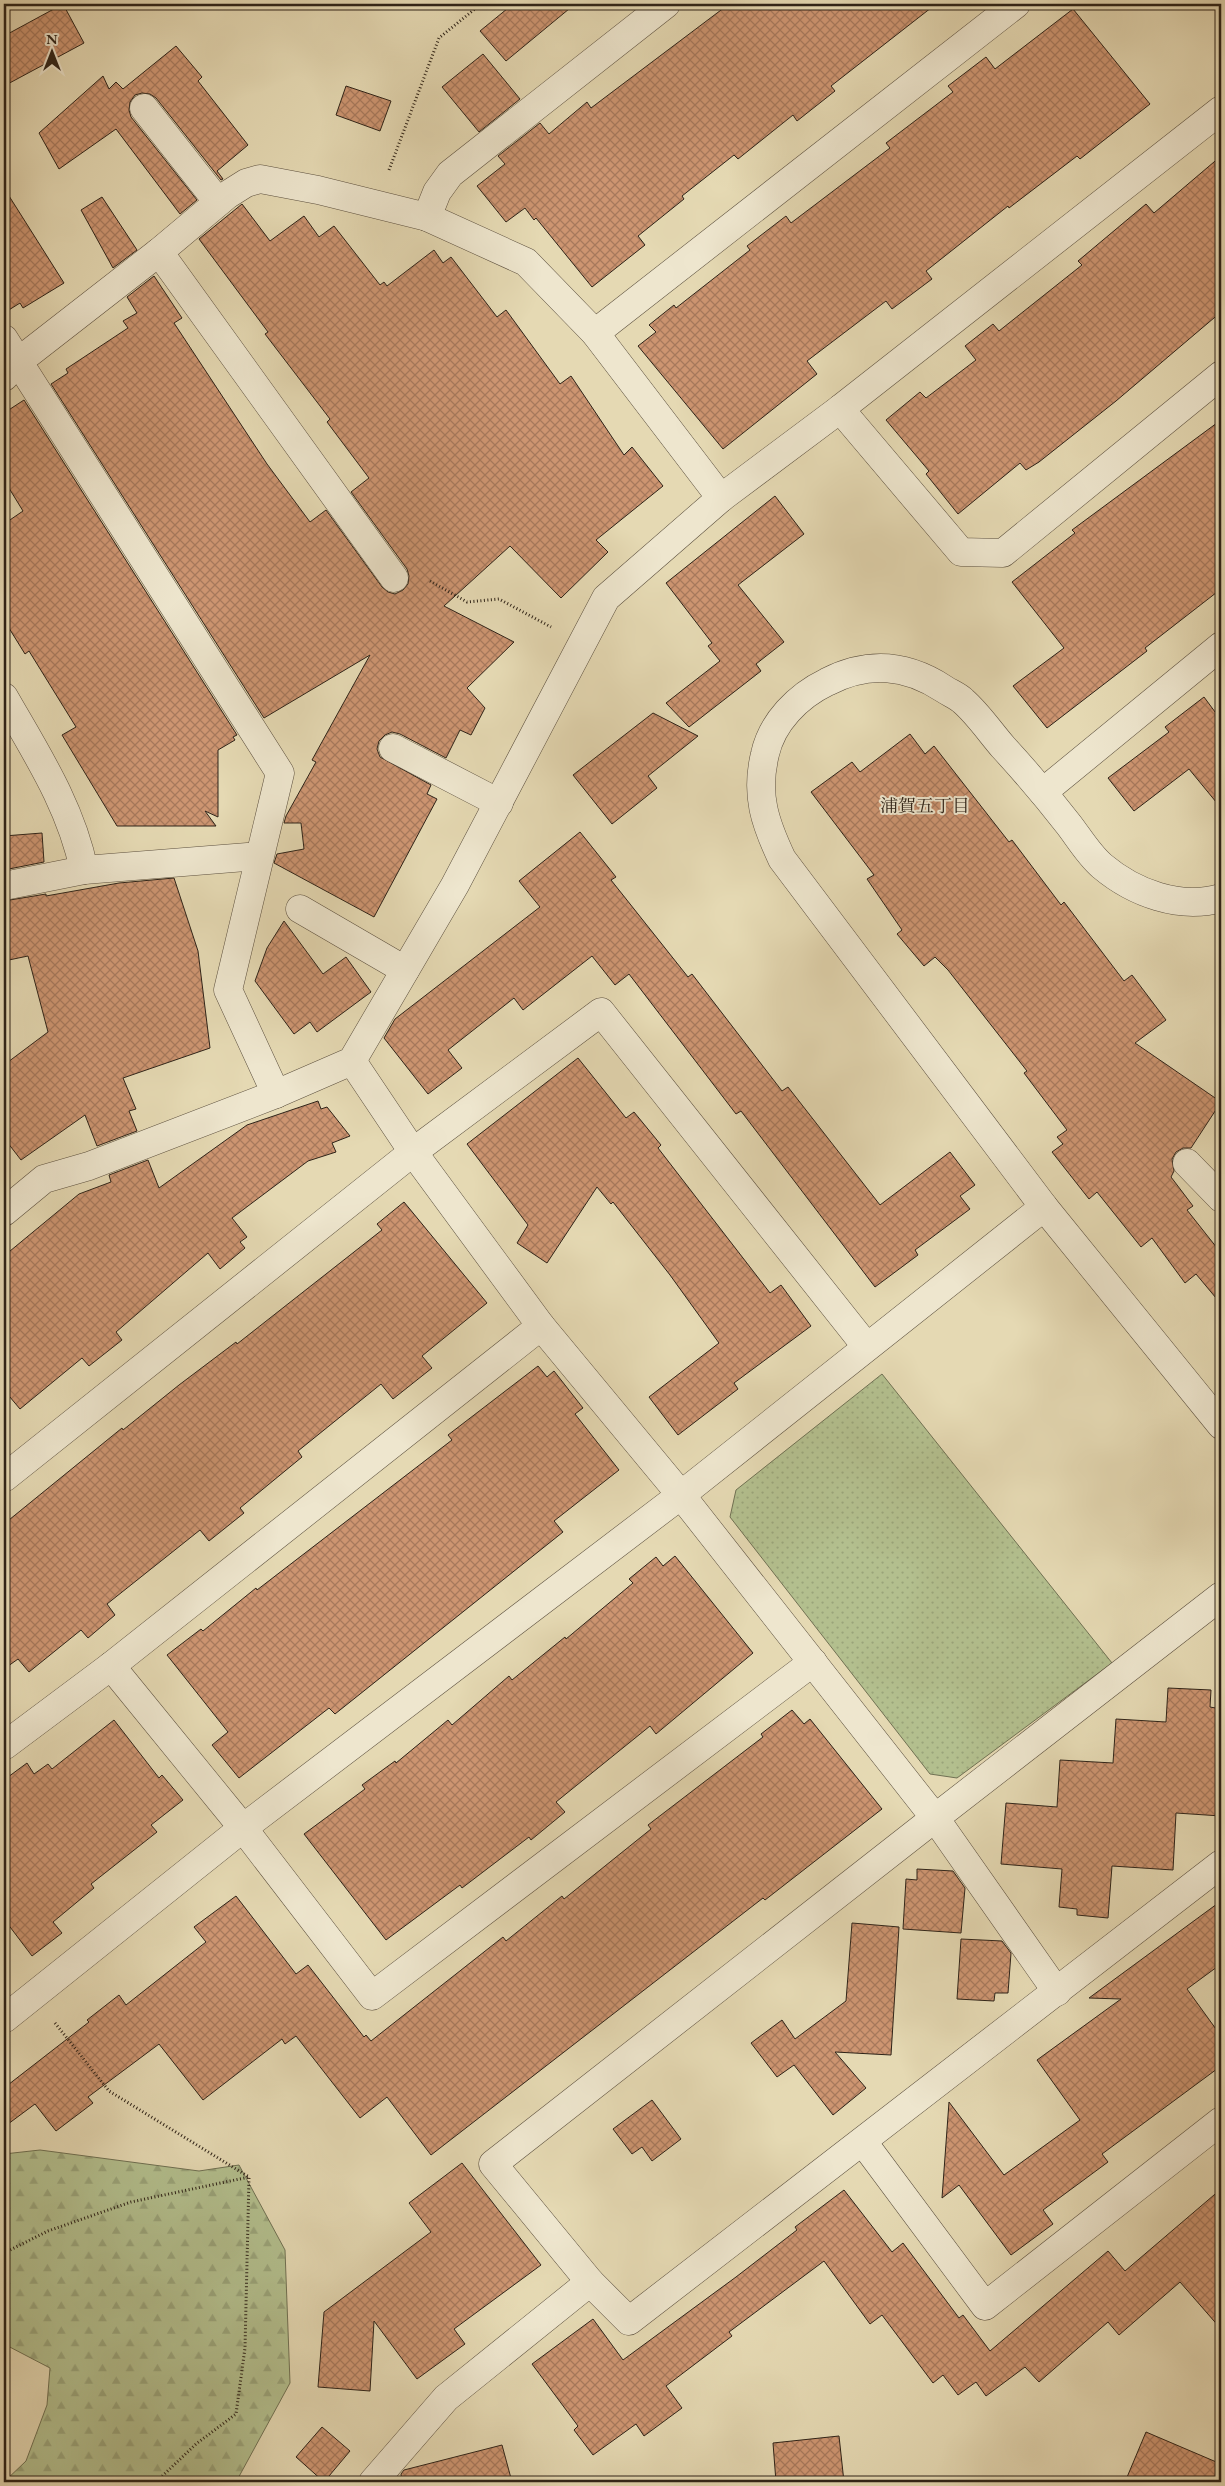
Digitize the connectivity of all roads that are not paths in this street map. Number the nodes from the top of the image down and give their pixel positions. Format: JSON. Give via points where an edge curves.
{"nodes":[{"id":1,"x":666,"y":4,"type":"edge"},
{"id":2,"x":1016,"y":4,"type":"edge"},
{"id":3,"x":144,"y":108,"type":"dead end"},
{"id":4,"x":1221,"y":110,"type":"edge"},
{"id":5,"x":218,"y":202,"type":"junction"},
{"id":6,"x":427,"y":217,"type":"junction"},
{"id":7,"x":159,"y":252,"type":"junction"},
{"id":8,"x":595,"y":333,"type":"junction"},
{"id":9,"x":9,"y":359,"type":"edge"},
{"id":10,"x":1221,"y":375,"type":"edge"},
{"id":11,"x":840,"y":410,"type":"junction"},
{"id":12,"x":721,"y":498,"type":"junction"},
{"id":13,"x":394,"y":578,"type":"road end"},
{"id":14,"x":1221,"y":646,"type":"edge"},
{"id":15,"x":4,"y":697,"type":"edge"},
{"id":16,"x":393,"y":748,"type":"dead end"},
{"id":17,"x":1043,"y":792,"type":"junction"},
{"id":18,"x":498,"y":803,"type":"junction"},
{"id":19,"x":260,"y":856,"type":"junction"},
{"id":20,"x":84,"y":870,"type":"junction"},
{"id":21,"x":4,"y":886,"type":"edge"},
{"id":22,"x":1221,"y":898,"type":"edge"},
{"id":23,"x":300,"y":909,"type":"dead end"},
{"id":24,"x":405,"y":970,"type":"junction"},
{"id":25,"x":352,"y":1061,"type":"junction"},
{"id":26,"x":276,"y":1094,"type":"junction"},
{"id":27,"x":413,"y":1152,"type":"junction"},
{"id":28,"x":1188,"y":1162,"type":"dead end"},
{"id":29,"x":1221,"y":1198,"type":"edge"},
{"id":30,"x":1044,"y":1207,"type":"junction"},
{"id":31,"x":4,"y":1212,"type":"edge"},
{"id":32,"x":542,"y":1326,"type":"junction"},
{"id":33,"x":866,"y":1346,"type":"junction"},
{"id":34,"x":1221,"y":1425,"type":"edge"},
{"id":35,"x":4,"y":1478,"type":"edge"},
{"id":36,"x":681,"y":1495,"type":"junction"},
{"id":37,"x":1221,"y":1596,"type":"edge"},
{"id":38,"x":813,"y":1662,"type":"junction"},
{"id":39,"x":111,"y":1666,"type":"junction"},
{"id":40,"x":4,"y":1746,"type":"edge"},
{"id":41,"x":935,"y":1818,"type":"junction"},
{"id":42,"x":243,"y":1828,"type":"junction"},
{"id":43,"x":1221,"y":1864,"type":"edge"},
{"id":44,"x":1058,"y":1992,"type":"junction"},
{"id":45,"x":4,"y":2019,"type":"edge"},
{"id":46,"x":1221,"y":2121,"type":"edge"},
{"id":47,"x":863,"y":2142,"type":"junction"},
{"id":48,"x":590,"y":2282,"type":"junction"},
{"id":49,"x":372,"y":2482,"type":"edge"}],
"edges":[{"from":1,"to":6,"type":"street","via":[[450,174],[437,192]]},
{"from":2,"to":8,"type":"street"},
{"from":3,"to":5,"type":"street"},
{"from":4,"to":11,"type":"street"},
{"from":5,"to":6,"type":"street","via":[[246,183],[260,179]]},
{"from":5,"to":7,"type":"street"},
{"from":6,"to":8,"type":"street","via":[[526,262]]},
{"from":7,"to":9,"type":"street"},
{"from":7,"to":13,"type":"street"},
{"from":8,"to":12,"type":"street"},
{"from":9,"to":19,"type":"street","via":[[280,773]]},
{"from":10,"to":11,"type":"street","via":[[1003,553],[961,552]]},
{"from":11,"to":12,"type":"street"},
{"from":12,"to":18,"type":"street","via":[[606,598]]},
{"from":14,"to":17,"type":"street"},
{"from":15,"to":20,"type":"street","via":[[56,788],[78,841]]},
{"from":16,"to":18,"type":"street"},
{"from":17,"to":22,"type":"street","via":[[1101,865],[1121,879],[1158,897],[1194,901]]},
{"from":17,"to":30,"type":"street","via":[[962,700],[924,675],[898,668],[871,668],[845,673],[796,702],[773,733],[760,777],[767,827],[782,859]]},
{"from":18,"to":24,"type":"street"},
{"from":19,"to":20,"type":"street"},
{"from":19,"to":26,"type":"street","via":[[228,990]]},
{"from":20,"to":21,"type":"street"},
{"from":23,"to":24,"type":"street"},
{"from":24,"to":25,"type":"street"},
{"from":25,"to":26,"type":"street"},
{"from":25,"to":27,"type":"street"},
{"from":26,"to":31,"type":"street","via":[[89,1166],[44,1179]]},
{"from":27,"to":32,"type":"street"},
{"from":27,"to":33,"type":"street","via":[[601,1012]]},
{"from":27,"to":35,"type":"street"},
{"from":28,"to":29,"type":"street"},
{"from":30,"to":33,"type":"street"},
{"from":30,"to":34,"type":"street"},
{"from":32,"to":36,"type":"street"},
{"from":32,"to":39,"type":"street"},
{"from":33,"to":36,"type":"street"},
{"from":36,"to":38,"type":"street"},
{"from":36,"to":42,"type":"street"},
{"from":37,"to":41,"type":"street"},
{"from":38,"to":41,"type":"street"},
{"from":38,"to":42,"type":"street","via":[[372,1996]]},
{"from":39,"to":40,"type":"street"},
{"from":39,"to":42,"type":"street"},
{"from":41,"to":44,"type":"street"},
{"from":41,"to":48,"type":"street","via":[[493,2164]]},
{"from":42,"to":45,"type":"street"},
{"from":43,"to":44,"type":"street"},
{"from":44,"to":47,"type":"street"},
{"from":46,"to":47,"type":"street","via":[[985,2306]]},
{"from":47,"to":48,"type":"street","via":[[629,2321]]},
{"from":48,"to":49,"type":"street","via":[[446,2398]]}]}
